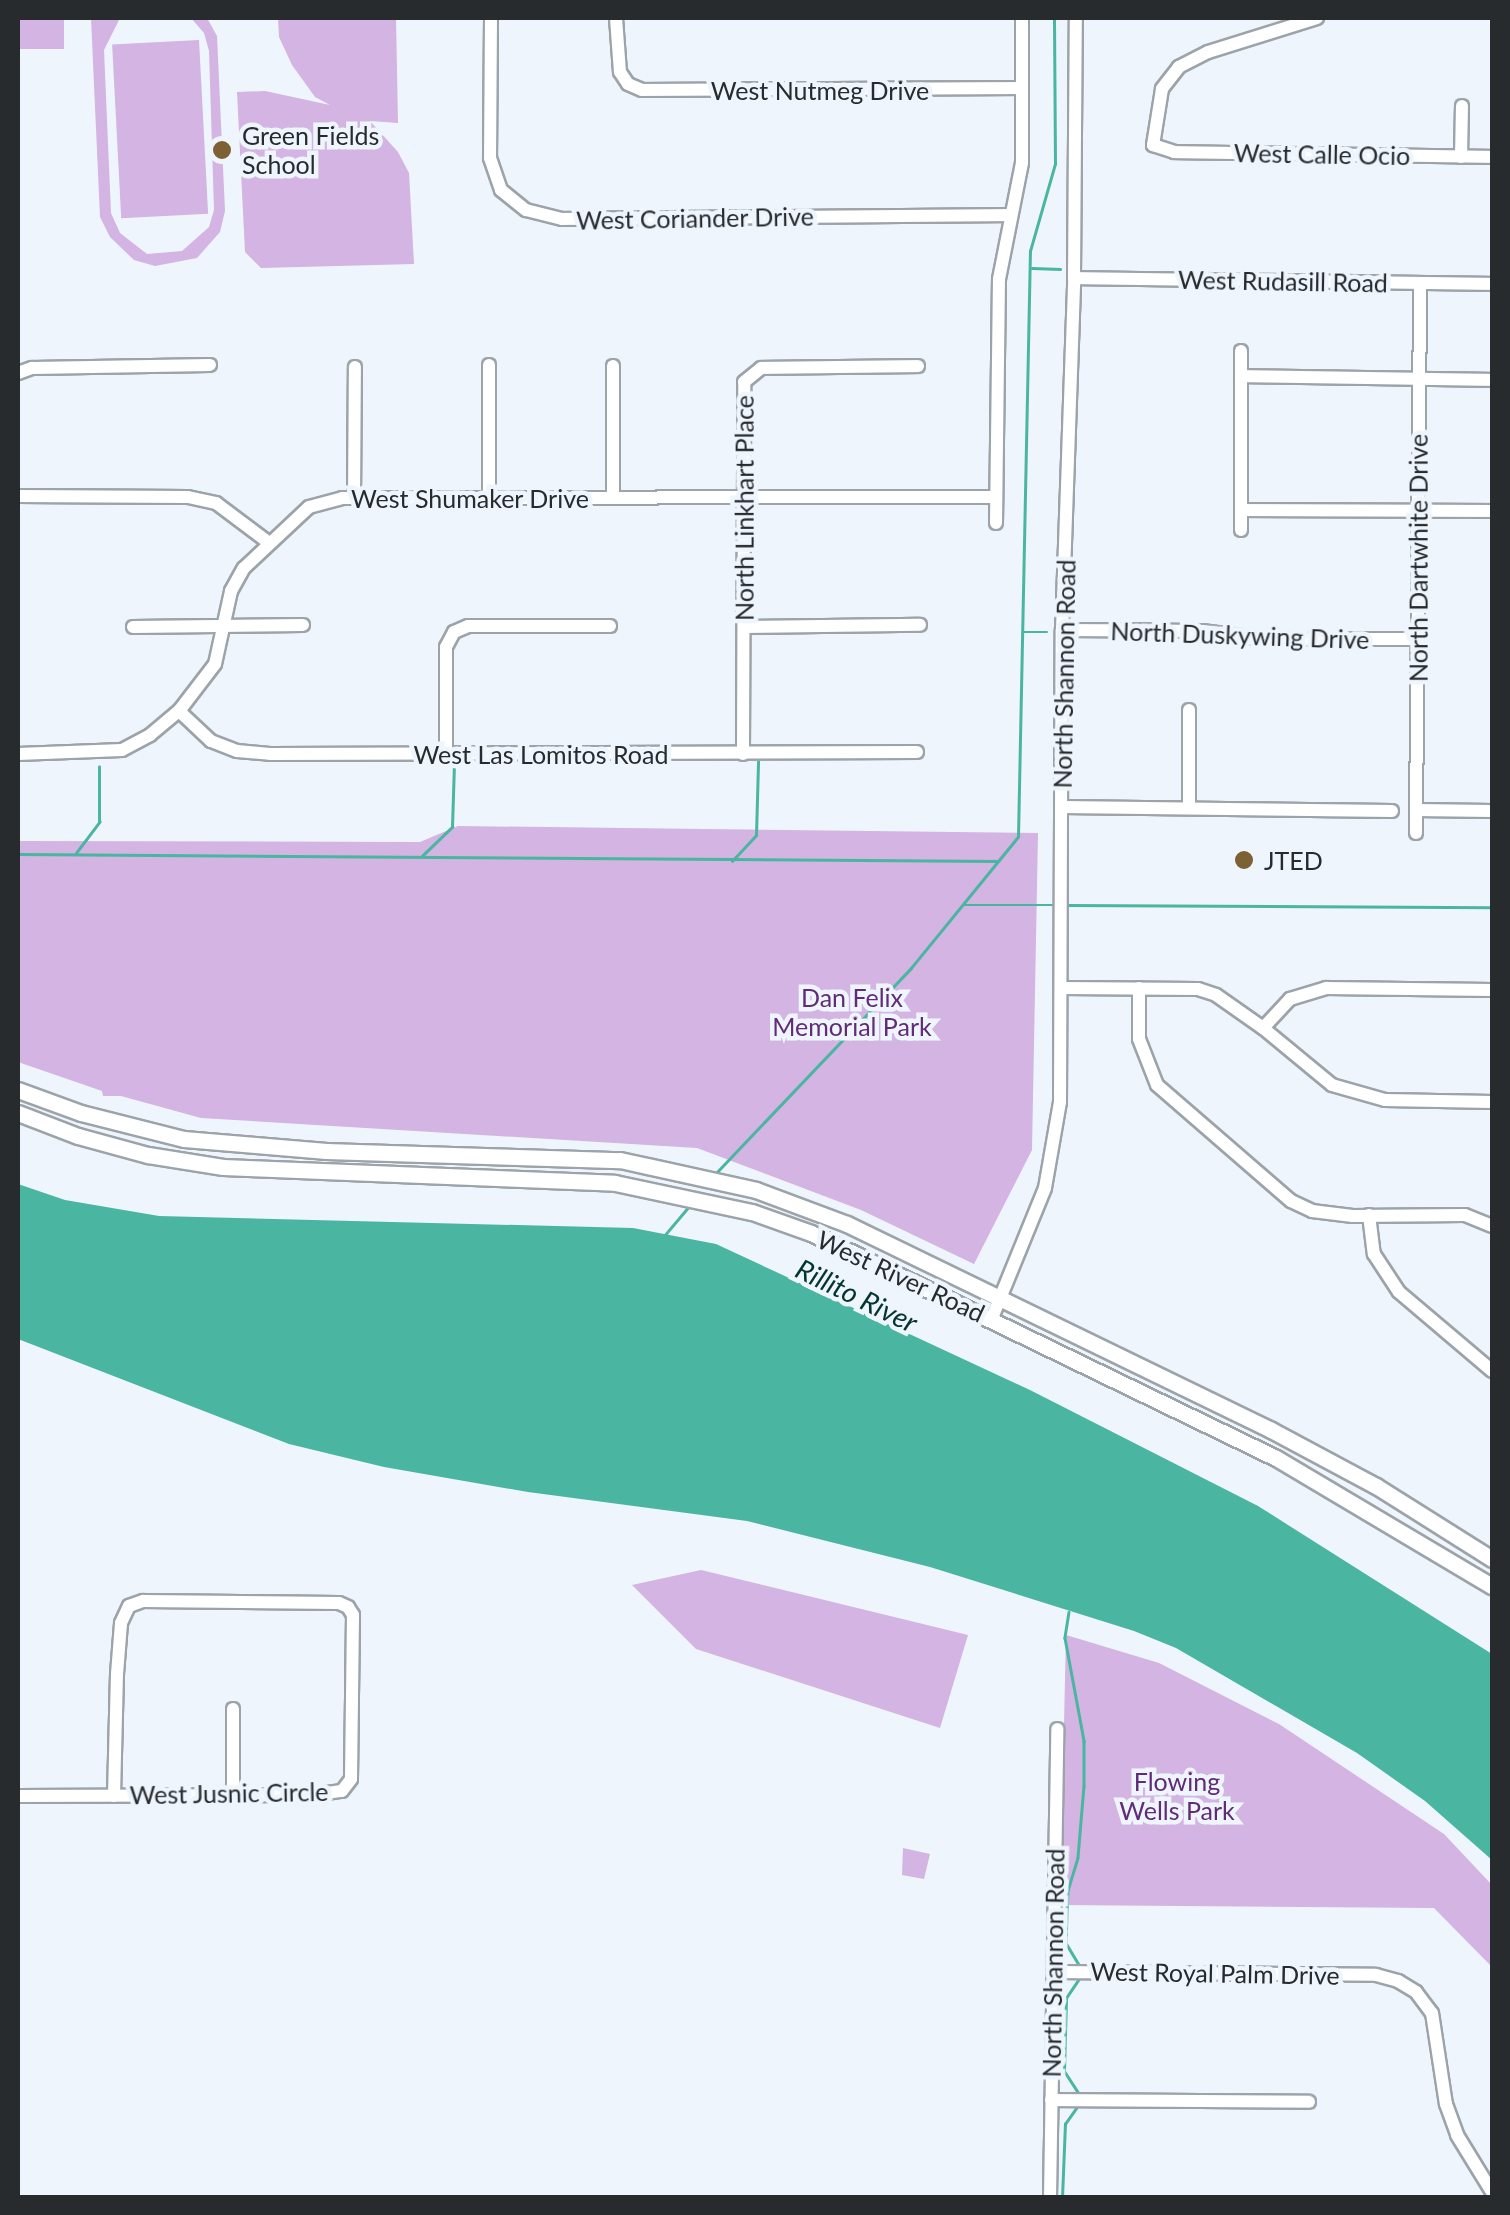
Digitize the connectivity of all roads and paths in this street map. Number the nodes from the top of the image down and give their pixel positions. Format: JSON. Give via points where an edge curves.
{"nodes":[{"id":1,"x":491,"y":18,"type":"edge"},
{"id":2,"x":616,"y":18,"type":"edge"},
{"id":3,"x":1022,"y":18,"type":"edge"},
{"id":4,"x":1076,"y":18,"type":"edge"},
{"id":5,"x":1316,"y":18,"type":"edge"},
{"id":6,"x":1020,"y":88,"type":"junction"},
{"id":7,"x":1462,"y":106,"type":"dead end"},
{"id":8,"x":1461,"y":157,"type":"junction"},
{"id":9,"x":1492,"y":158,"type":"edge"},
{"id":10,"x":1011,"y":215,"type":"junction"},
{"id":11,"x":1074,"y":278,"type":"junction"},
{"id":12,"x":1420,"y":283,"type":"junction"},
{"id":13,"x":1492,"y":284,"type":"edge"},
{"id":14,"x":1241,"y":351,"type":"dead end"},
{"id":15,"x":210,"y":365,"type":"dead end"},
{"id":16,"x":490,"y":366,"type":"dead end"},
{"id":17,"x":613,"y":366,"type":"dead end"},
{"id":18,"x":918,"y":366,"type":"dead end"},
{"id":19,"x":355,"y":367,"type":"dead end"},
{"id":20,"x":18,"y":373,"type":"edge"},
{"id":21,"x":1241,"y":376,"type":"junction"},
{"id":22,"x":1418,"y":378,"type":"junction"},
{"id":23,"x":1492,"y":380,"type":"edge"},
{"id":24,"x":18,"y":496,"type":"edge"},
{"id":25,"x":489,"y":497,"type":"junction"},
{"id":26,"x":613,"y":497,"type":"junction"},
{"id":27,"x":742,"y":497,"type":"junction"},
{"id":28,"x":996,"y":497,"type":"junction"},
{"id":29,"x":354,"y":498,"type":"junction"},
{"id":30,"x":1241,"y":510,"type":"junction"},
{"id":31,"x":1418,"y":511,"type":"junction"},
{"id":32,"x":1492,"y":511,"type":"edge"},
{"id":33,"x":996,"y":523,"type":"dead end"},
{"id":34,"x":1241,"y":530,"type":"dead end"},
{"id":35,"x":268,"y":542,"type":"junction"},
{"id":36,"x":303,"y":625,"type":"dead end"},
{"id":37,"x":920,"y":625,"type":"dead end"},
{"id":38,"x":225,"y":626,"type":"junction"},
{"id":39,"x":610,"y":626,"type":"dead end"},
{"id":40,"x":744,"y":626,"type":"junction"},
{"id":41,"x":133,"y":627,"type":"dead end"},
{"id":42,"x":1062,"y":630,"type":"junction"},
{"id":43,"x":1418,"y":639,"type":"junction"},
{"id":44,"x":1189,"y":710,"type":"dead end"},
{"id":45,"x":180,"y":711,"type":"junction"},
{"id":46,"x":917,"y":752,"type":"dead end"},
{"id":47,"x":446,"y":753,"type":"junction"},
{"id":48,"x":18,"y":754,"type":"edge"},
{"id":49,"x":743,"y":754,"type":"junction"},
{"id":50,"x":1062,"y":807,"type":"junction"},
{"id":51,"x":1189,"y":808,"type":"junction"},
{"id":52,"x":1392,"y":810,"type":"dead end"},
{"id":53,"x":1416,"y":810,"type":"junction"},
{"id":54,"x":1492,"y":811,"type":"edge"},
{"id":55,"x":1416,"y":833,"type":"dead end"},
{"id":56,"x":1062,"y":988,"type":"junction"},
{"id":57,"x":1139,"y":988,"type":"junction"},
{"id":58,"x":1492,"y":990,"type":"edge"},
{"id":59,"x":1263,"y":1028,"type":"junction"},
{"id":60,"x":18,"y":1090,"type":"edge"},
{"id":61,"x":1492,"y":1102,"type":"edge"},
{"id":62,"x":18,"y":1112,"type":"edge"},
{"id":63,"x":154,"y":1132,"type":"junction"},
{"id":64,"x":148,"y":1155,"type":"junction"},
{"id":65,"x":1369,"y":1216,"type":"junction"},
{"id":66,"x":1492,"y":1226,"type":"edge"},
{"id":67,"x":1002,"y":1297,"type":"junction"},
{"id":68,"x":992,"y":1318,"type":"junction"},
{"id":69,"x":1492,"y":1371,"type":"edge"},
{"id":70,"x":1492,"y":1559,"type":"edge"},
{"id":71,"x":1492,"y":1586,"type":"edge"},
{"id":72,"x":233,"y":1709,"type":"dead end"},
{"id":73,"x":1058,"y":1729,"type":"dead end"},
{"id":74,"x":233,"y":1794,"type":"junction"},
{"id":75,"x":18,"y":1796,"type":"edge"},
{"id":76,"x":114,"y":1796,"type":"junction"},
{"id":77,"x":1054,"y":1972,"type":"junction"},
{"id":78,"x":1052,"y":2100,"type":"junction"},
{"id":79,"x":1309,"y":2102,"type":"dead end"},
{"id":80,"x":1492,"y":2192,"type":"edge"},
{"id":81,"x":1050,"y":2198,"type":"edge"}],
"edges":[{"from":1,"to":10,"type":"street","name":"West Coriander Drive","via":[[490,158],[501,190],[526,210],[562,219]]},
{"from":2,"to":6,"type":"street","name":"West Nutmeg Drive","via":[[622,82],[651,90]]},
{"from":3,"to":6,"type":"street"},
{"from":4,"to":11,"type":"street","name":"North Shannon Road"},
{"from":5,"to":8,"type":"street","name":"West Calle Ocio","via":[[1179,66],[1162,89],[1153,145],[1174,152]]},
{"from":6,"to":10,"type":"street","via":[[1022,163]]},
{"from":7,"to":8,"type":"street"},
{"from":8,"to":9,"type":"street","name":"West Calle Ocio"},
{"from":10,"to":28,"type":"street","via":[[998,279]]},
{"from":11,"to":12,"type":"street","name":"West Rudasill Road"},
{"from":11,"to":42,"type":"street","name":"North Shannon Road"},
{"from":12,"to":13,"type":"street","name":"West Rudasill Road"},
{"from":12,"to":22,"type":"street","name":"North Dartwhite Drive"},
{"from":14,"to":21,"type":"street"},
{"from":15,"to":20,"type":"street"},
{"from":16,"to":25,"type":"street"},
{"from":17,"to":26,"type":"street"},
{"from":18,"to":27,"type":"street","name":"North Linkhart Place","via":[[746,370]]},
{"from":19,"to":29,"type":"street"},
{"from":21,"to":22,"type":"street"},
{"from":21,"to":30,"type":"street"},
{"from":22,"to":23,"type":"street"},
{"from":22,"to":31,"type":"street","name":"North Dartwhite Drive"},
{"from":24,"to":35,"type":"street","via":[[188,497],[241,517]]},
{"from":25,"to":26,"type":"street","name":"West Shumaker Drive"},
{"from":25,"to":29,"type":"street","name":"West Shumaker Drive"},
{"from":26,"to":27,"type":"street","name":"West Shumaker Drive"},
{"from":27,"to":28,"type":"street","name":"West Shumaker Drive"},
{"from":27,"to":40,"type":"street","name":"North Linkhart Place"},
{"from":28,"to":33,"type":"street"},
{"from":29,"to":35,"type":"street","name":"West Shumaker Drive","via":[[309,507]]},
{"from":30,"to":31,"type":"street"},
{"from":30,"to":34,"type":"street"},
{"from":31,"to":32,"type":"street"},
{"from":31,"to":43,"type":"street","name":"North Dartwhite Drive"},
{"from":35,"to":38,"type":"street","name":"West Shumaker Drive","via":[[230,591]]},
{"from":36,"to":38,"type":"street"},
{"from":37,"to":40,"type":"street"},
{"from":38,"to":41,"type":"street"},
{"from":38,"to":45,"type":"street","name":"West Shumaker Drive","via":[[214,664]]},
{"from":39,"to":47,"type":"street","via":[[468,626],[448,632]]},
{"from":40,"to":49,"type":"street","name":"North Linkhart Place"},
{"from":42,"to":43,"type":"street","name":"North Duskywing Drive"},
{"from":42,"to":50,"type":"street","name":"North Shannon Road"},
{"from":43,"to":53,"type":"street","name":"North Dartwhite Drive"},
{"from":44,"to":51,"type":"street"},
{"from":45,"to":47,"type":"street","name":"West Las Lomitos Road","via":[[211,740],[237,752]]},
{"from":45,"to":48,"type":"street","name":"West Shumaker Drive","via":[[122,750]]},
{"from":46,"to":49,"type":"street","name":"West Las Lomitos Road"},
{"from":47,"to":49,"type":"street","name":"West Las Lomitos Road"},
{"from":50,"to":51,"type":"street"},
{"from":50,"to":56,"type":"street","name":"North Shannon Road"},
{"from":51,"to":52,"type":"street"},
{"from":53,"to":54,"type":"street"},
{"from":53,"to":55,"type":"street","name":"North Dartwhite Drive"},
{"from":56,"to":57,"type":"street"},
{"from":56,"to":67,"type":"street","name":"North Shannon Road","via":[[1060,1102],[1044,1188]]},
{"from":57,"to":59,"type":"street","via":[[1198,989]]},
{"from":57,"to":65,"type":"street","via":[[1139,1039],[1156,1085],[1291,1201],[1312,1211]]},
{"from":58,"to":59,"type":"street","via":[[1326,988],[1290,1000]]},
{"from":59,"to":61,"type":"street","via":[[1332,1085],[1376,1100]]},
{"from":60,"to":63,"type":"main road","name":"West River Road"},
{"from":62,"to":64,"type":"main road","name":"West River Road"},
{"from":63,"to":64,"type":"main road"},
{"from":63,"to":67,"type":"main road","name":"West River Road","via":[[251,1146],[620,1160],[690,1172],[814,1210]]},
{"from":64,"to":68,"type":"main road","name":"West River Road","via":[[252,1170],[532,1178],[672,1192],[811,1233]]},
{"from":65,"to":66,"type":"street","via":[[1453,1214]]},
{"from":65,"to":69,"type":"street","via":[[1374,1254],[1399,1292]]},
{"from":67,"to":68,"type":"street","name":"North Shannon Road"},
{"from":67,"to":70,"type":"main road","name":"West River Road","via":[[1272,1430]]},
{"from":68,"to":71,"type":"main road","name":"West River Road","via":[[1276,1458]]},
{"from":72,"to":74,"type":"street"},
{"from":73,"to":77,"type":"street","name":"North Shannon Road"},
{"from":74,"to":76,"type":"street","name":"West Jusnic Circle"},
{"from":74,"to":76,"type":"street","name":"West Jusnic Circle","via":[[347,1792],[351,1604],[126,1603]]},
{"from":75,"to":76,"type":"street","name":"West Jusnic Circle"},
{"from":77,"to":78,"type":"street","name":"North Shannon Road"},
{"from":77,"to":80,"type":"street","name":"West Royal Palm Drive","via":[[1376,1975],[1416,1992],[1432,2013],[1457,2135]]},
{"from":78,"to":79,"type":"street"},
{"from":78,"to":81,"type":"street","name":"North Shannon Road"}]}
